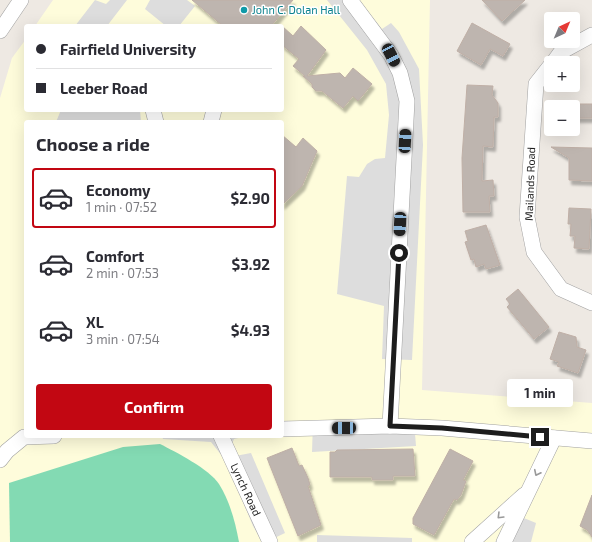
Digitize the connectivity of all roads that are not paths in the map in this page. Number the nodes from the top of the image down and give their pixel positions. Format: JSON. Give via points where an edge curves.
{"nodes":[{"id":1,"x":21,"y":0,"type":"edge"},
{"id":2,"x":350,"y":0,"type":"edge"},
{"id":3,"x":0,"y":31,"type":"edge"},
{"id":4,"x":592,"y":35,"type":"edge"},
{"id":5,"x":558,"y":56,"type":"edge"},
{"id":6,"x":544,"y":74,"type":"edge"},
{"id":7,"x":592,"y":303,"type":"edge"},
{"id":8,"x":390,"y":426,"type":"junction"},
{"id":9,"x":284,"y":429,"type":"edge"},
{"id":10,"x":24,"y":437,"type":"edge"},
{"id":11,"x":222,"y":438,"type":"edge"},
{"id":12,"x":554,"y":438,"type":"junction"},
{"id":13,"x":592,"y":441,"type":"edge"},
{"id":14,"x":0,"y":460,"type":"edge"},
{"id":15,"x":528,"y":491,"type":"junction"},
{"id":16,"x":270,"y":542,"type":"edge"},
{"id":17,"x":472,"y":542,"type":"edge"},
{"id":18,"x":504,"y":542,"type":"edge"}],
"edges":[{"from":1,"to":3,"type":"street"},
{"from":2,"to":8,"type":"street","via":[[391,55],[400,73],[407,101]]},
{"from":4,"to":5,"type":"street","name":"Mailands Road"},
{"from":6,"to":7,"type":"street","name":"Mailands Road","via":[[536,84],[527,217],[534,252],[561,289]]},
{"from":8,"to":9,"type":"street"},
{"from":8,"to":12,"type":"street"},
{"from":10,"to":14,"type":"street"},
{"from":11,"to":16,"type":"street","name":"Lynch Road"},
{"from":12,"to":13,"type":"street"},
{"from":12,"to":15,"type":"street","one_way":true},
{"from":15,"to":17,"type":"street","one_way":true},
{"from":15,"to":18,"type":"street"}]}
